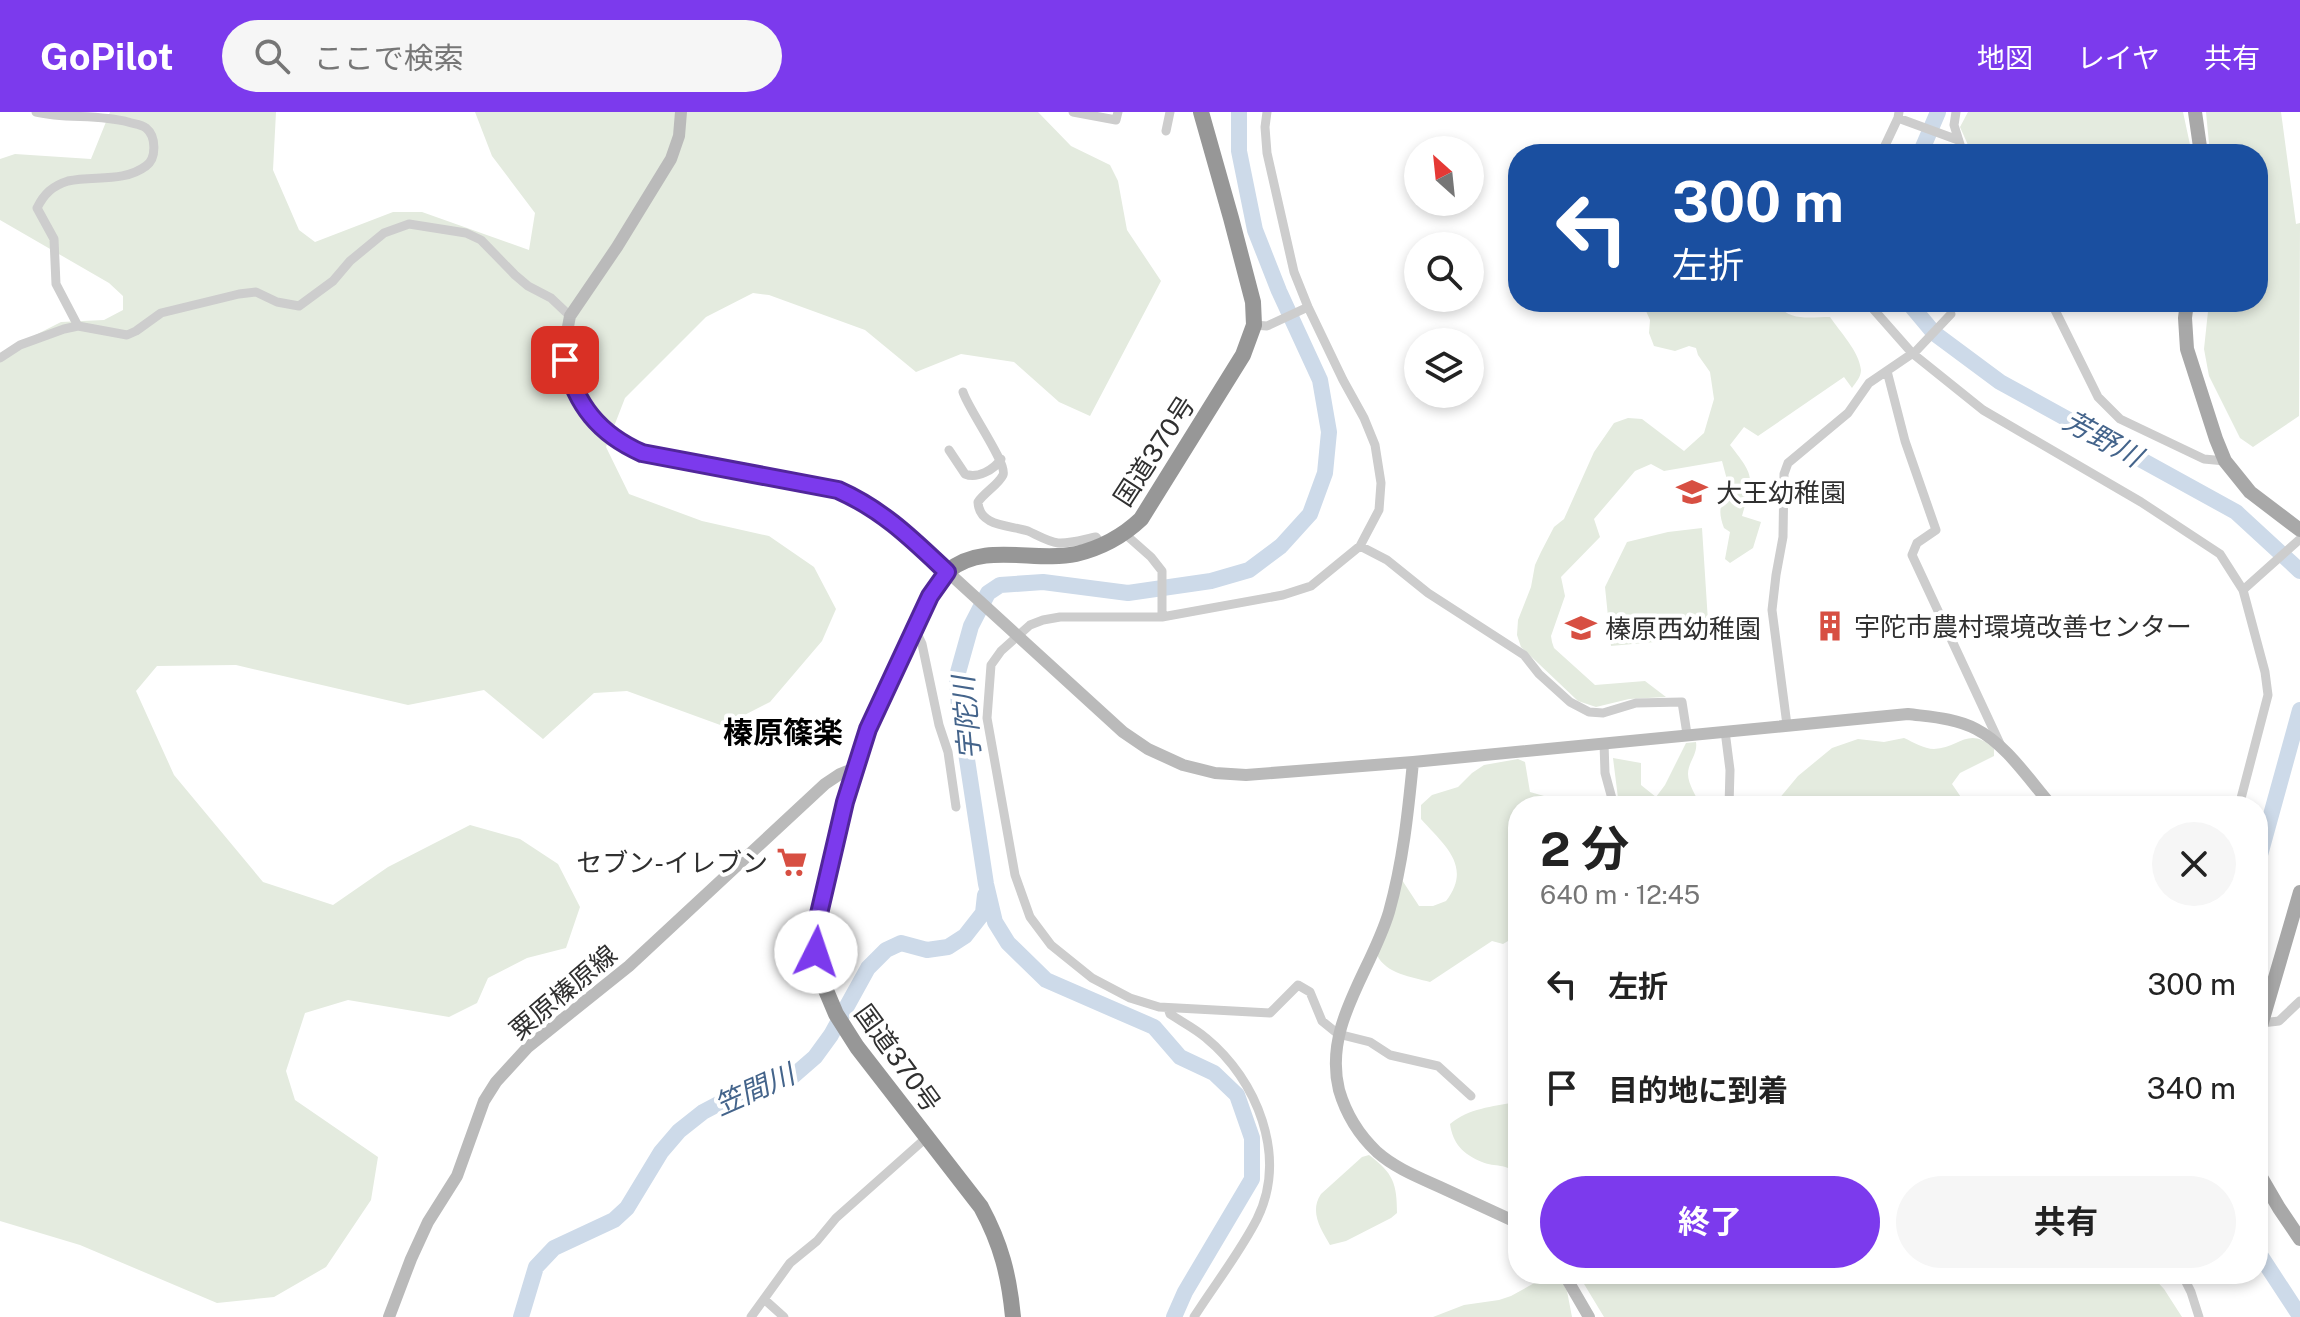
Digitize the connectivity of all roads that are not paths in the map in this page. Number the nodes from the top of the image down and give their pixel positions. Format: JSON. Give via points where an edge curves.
{"nodes":[{"id":1,"x":36,"y":112,"type":"edge"},
{"id":2,"x":681,"y":112,"type":"edge"},
{"id":3,"x":1073,"y":112,"type":"edge"},
{"id":4,"x":1118,"y":112,"type":"edge"},
{"id":5,"x":1170,"y":112,"type":"edge"},
{"id":6,"x":1201,"y":112,"type":"edge"},
{"id":7,"x":1267,"y":112,"type":"edge"},
{"id":8,"x":1956,"y":112,"type":"edge"},
{"id":9,"x":2195,"y":112,"type":"edge"},
{"id":10,"x":1901,"y":117,"type":"edge"},
{"id":11,"x":1166,"y":131,"type":"dead end"},
{"id":12,"x":1958,"y":140,"type":"junction"},
{"id":13,"x":1886,"y":144,"type":"edge"},
{"id":14,"x":1959,"y":144,"type":"edge"},
{"id":15,"x":2200,"y":144,"type":"edge"},
{"id":16,"x":1306,"y":307,"type":"junction"},
{"id":17,"x":1876,"y":312,"type":"edge"},
{"id":18,"x":2056,"y":312,"type":"edge"},
{"id":19,"x":2186,"y":312,"type":"edge"},
{"id":20,"x":1951,"y":314,"type":"dead end"},
{"id":21,"x":570,"y":316,"type":"junction"},
{"id":22,"x":1262,"y":325,"type":"junction"},
{"id":23,"x":78,"y":326,"type":"junction"},
{"id":24,"x":1914,"y":352,"type":"junction"},
{"id":25,"x":0,"y":358,"type":"edge"},
{"id":26,"x":1887,"y":371,"type":"junction"},
{"id":27,"x":963,"y":392,"type":"dead end"},
{"id":28,"x":949,"y":450,"type":"dead end"},
{"id":29,"x":1001,"y":459,"type":"junction"},
{"id":30,"x":2225,"y":461,"type":"junction"},
{"id":31,"x":1125,"y":534,"type":"junction"},
{"id":32,"x":2299,"y":536,"type":"edge"},
{"id":33,"x":1102,"y":545,"type":"junction"},
{"id":34,"x":1360,"y":546,"type":"junction"},
{"id":35,"x":953,"y":577,"type":"junction"},
{"id":36,"x":2243,"y":590,"type":"junction"},
{"id":37,"x":1162,"y":613,"type":"junction"},
{"id":38,"x":915,"y":629,"type":"junction"},
{"id":39,"x":1015,"y":633,"type":"junction"},
{"id":40,"x":1787,"y":725,"type":"junction"},
{"id":41,"x":1725,"y":731,"type":"junction"},
{"id":42,"x":1687,"y":734,"type":"junction"},
{"id":43,"x":1604,"y":743,"type":"junction"},
{"id":44,"x":2001,"y":747,"type":"junction"},
{"id":45,"x":1413,"y":762,"type":"junction"},
{"id":46,"x":855,"y":768,"type":"junction"},
{"id":47,"x":1611,"y":796,"type":"edge"},
{"id":48,"x":1729,"y":796,"type":"edge"},
{"id":49,"x":2043,"y":796,"type":"edge"},
{"id":50,"x":2242,"y":796,"type":"edge"},
{"id":51,"x":956,"y":807,"type":"dead end"},
{"id":52,"x":2300,"y":892,"type":"edge"},
{"id":53,"x":2268,"y":982,"type":"edge"},
{"id":54,"x":2300,"y":1001,"type":"edge"},
{"id":55,"x":1168,"y":1008,"type":"junction"},
{"id":56,"x":2268,"y":1026,"type":"edge"},
{"id":57,"x":1338,"y":1034,"type":"junction"},
{"id":58,"x":1471,"y":1096,"type":"dead end"},
{"id":59,"x":926,"y":1138,"type":"junction"},
{"id":60,"x":2268,"y":1189,"type":"edge"},
{"id":61,"x":1508,"y":1218,"type":"edge"},
{"id":62,"x":2300,"y":1239,"type":"edge"},
{"id":63,"x":1570,"y":1284,"type":"edge"},
{"id":64,"x":2187,"y":1284,"type":"edge"},
{"id":65,"x":764,"y":1299,"type":"junction"},
{"id":66,"x":389,"y":1317,"type":"edge"},
{"id":67,"x":751,"y":1317,"type":"edge"},
{"id":68,"x":784,"y":1317,"type":"edge"},
{"id":69,"x":1013,"y":1317,"type":"edge"},
{"id":70,"x":1194,"y":1317,"type":"edge"},
{"id":71,"x":1589,"y":1317,"type":"edge"},
{"id":72,"x":2199,"y":1317,"type":"edge"}],
"edges":[{"from":1,"to":23,"type":"street","via":[[116,119],[143,126],[154,142],[147,166],[117,177],[67,182],[44,193],[37,208],[54,239],[56,284]]},
{"from":2,"to":21,"type":"street","via":[[671,159]]},
{"from":3,"to":4,"type":"street","via":[[1116,120]]},
{"from":5,"to":11,"type":"street"},
{"from":6,"to":22,"type":"highway","name":"国道370号"},
{"from":7,"to":16,"type":"street","via":[[1267,153]]},
{"from":8,"to":12,"type":"street"},
{"from":9,"to":15,"type":"main road"},
{"from":10,"to":12,"type":"street"},
{"from":10,"to":13,"type":"street"},
{"from":12,"to":14,"type":"street"},
{"from":16,"to":22,"type":"street"},
{"from":16,"to":34,"type":"street","via":[[1375,445],[1379,510]]},
{"from":17,"to":24,"type":"street"},
{"from":18,"to":30,"type":"street","via":[[2098,397],[2120,419],[2204,459]]},
{"from":19,"to":30,"type":"main road","via":[[2187,349]]},
{"from":20,"to":24,"type":"street"},
{"from":21,"to":23,"type":"street","via":[[515,275],[481,240],[409,224],[384,233],[299,306],[256,292],[161,313],[127,335]]},
{"from":21,"to":35,"type":"street","via":[[564,348],[569,377],[596,423],[610,436],[642,453],[838,490],[893,522]]},
{"from":22,"to":31,"type":"highway","name":"国道370号","via":[[1141,519]]},
{"from":23,"to":25,"type":"street","via":[[20,345]]},
{"from":24,"to":26,"type":"street"},
{"from":24,"to":36,"type":"street","via":[[1983,410],[2220,554]]},
{"from":26,"to":40,"type":"street","via":[[1869,383],[1848,413],[1788,463],[1784,474],[1783,537],[1772,610]]},
{"from":26,"to":44,"type":"street","via":[[1936,530],[1917,543],[1912,555]]},
{"from":27,"to":29,"type":"street"},
{"from":28,"to":29,"type":"street","via":[[969,476],[997,466]]},
{"from":29,"to":33,"type":"street","via":[[1002,477],[978,502],[986,518],[1057,543],[1096,537]]},
{"from":30,"to":32,"type":"main road"},
{"from":31,"to":33,"type":"highway","name":"国道370号"},
{"from":31,"to":37,"type":"street","via":[[1162,571]]},
{"from":32,"to":36,"type":"street"},
{"from":33,"to":35,"type":"highway","name":"国道370号","via":[[1075,554],[980,557],[958,564]]},
{"from":34,"to":37,"type":"street","via":[[1311,586]]},
{"from":34,"to":42,"type":"street","via":[[1524,655],[1570,702],[1603,713],[1636,703],[1682,702]]},
{"from":35,"to":38,"type":"highway","name":"国道370号","via":[[930,596]]},
{"from":35,"to":39,"type":"street"},
{"from":36,"to":50,"type":"street","via":[[2268,695]]},
{"from":37,"to":39,"type":"street","via":[[1060,617]]},
{"from":38,"to":46,"type":"highway","name":"国道370号"},
{"from":38,"to":51,"type":"street","via":[[948,752]]},
{"from":39,"to":45,"type":"street","via":[[1123,732],[1183,765],[1246,775]]},
{"from":39,"to":55,"type":"street","via":[[991,665],[987,718],[1023,902],[1051,945],[1092,978],[1130,998]]},
{"from":40,"to":41,"type":"street"},
{"from":40,"to":44,"type":"street","via":[[1908,714],[1962,724]]},
{"from":41,"to":42,"type":"street"},
{"from":41,"to":48,"type":"street"},
{"from":42,"to":43,"type":"street"},
{"from":43,"to":45,"type":"street"},
{"from":43,"to":47,"type":"street"},
{"from":44,"to":49,"type":"street"},
{"from":45,"to":57,"type":"street","via":[[1400,872]]},
{"from":46,"to":59,"type":"highway","name":"国道370号","via":[[815,937],[817,969],[839,1020]]},
{"from":46,"to":66,"type":"street","name":"粟原榛原線","via":[[825,784],[629,966],[528,1047],[496,1082],[457,1176],[411,1259]]},
{"from":52,"to":53,"type":"main road"},
{"from":54,"to":56,"type":"street"},
{"from":55,"to":57,"type":"street","via":[[1270,1013],[1298,985],[1310,992],[1322,1021]]},
{"from":55,"to":70,"type":"street","via":[[1206,1037],[1245,1081],[1267,1134],[1270,1158],[1268,1189],[1258,1216]]},
{"from":57,"to":58,"type":"street","via":[[1370,1042],[1390,1055],[1438,1066]]},
{"from":57,"to":61,"type":"street","via":[[1340,1094],[1366,1142],[1407,1172]]},
{"from":59,"to":65,"type":"street","via":[[790,1263]]},
{"from":59,"to":69,"type":"highway","name":"国道370号","via":[[972,1193],[992,1228],[1007,1267]]},
{"from":60,"to":62,"type":"main road"},
{"from":63,"to":71,"type":"street"},
{"from":64,"to":72,"type":"street"},
{"from":65,"to":67,"type":"street"},
{"from":65,"to":68,"type":"street"}]}
